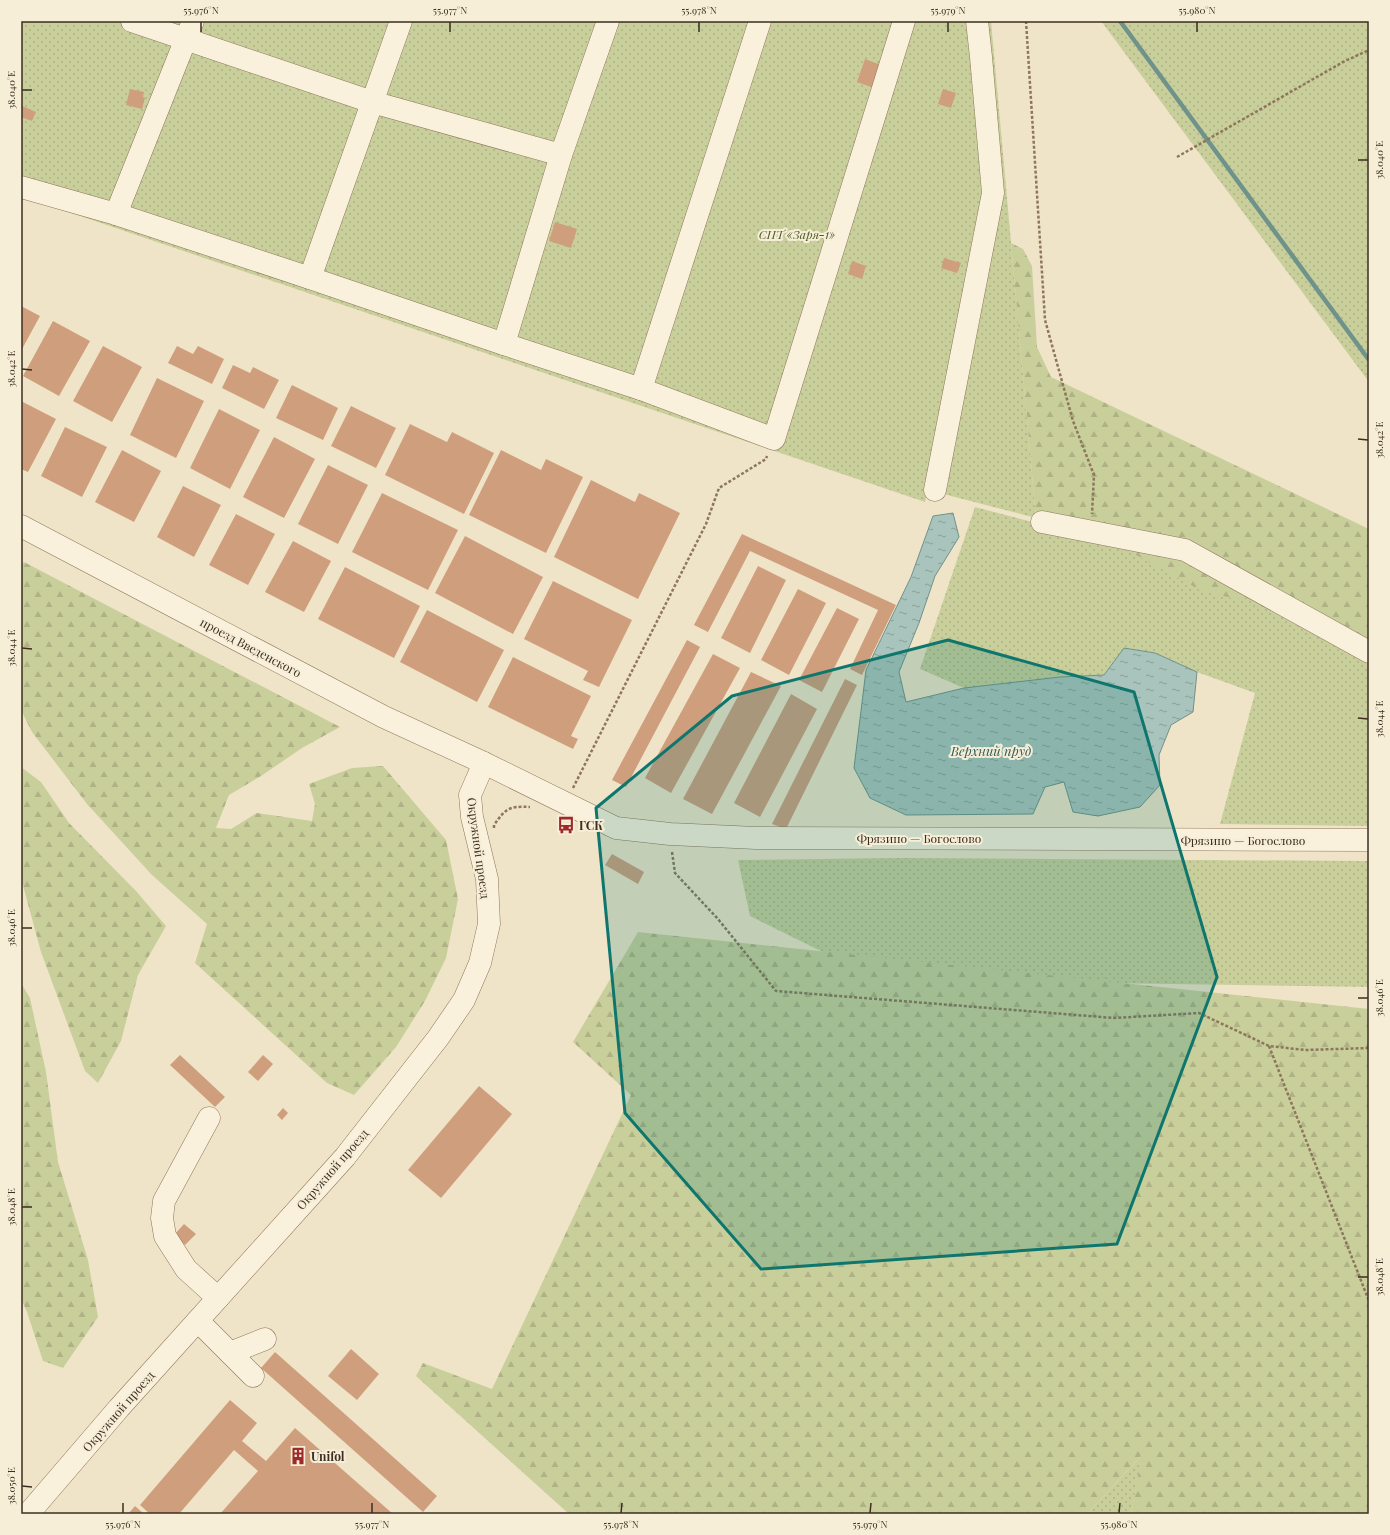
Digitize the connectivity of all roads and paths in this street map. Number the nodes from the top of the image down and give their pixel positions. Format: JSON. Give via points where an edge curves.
{"nodes":[{"id":1,"x":132,"y":21,"type":"edge"},
{"id":2,"x":401,"y":21,"type":"edge"},
{"id":3,"x":608,"y":21,"type":"edge"},
{"id":4,"x":760,"y":21,"type":"edge"},
{"id":5,"x":904,"y":21,"type":"edge"},
{"id":6,"x":977,"y":21,"type":"edge"},
{"id":7,"x":1026,"y":21,"type":"edge"},
{"id":8,"x":190,"y":30,"type":"edge"},
{"id":9,"x":1369,"y":50,"type":"edge"},
{"id":10,"x":372,"y":102,"type":"junction"},
{"id":11,"x":561,"y":155,"type":"junction"},
{"id":12,"x":1177,"y":157,"type":"dead end"},
{"id":13,"x":21,"y":187,"type":"edge"},
{"id":14,"x":116,"y":214,"type":"junction"},
{"id":15,"x":310,"y":278,"type":"junction"},
{"id":16,"x":504,"y":344,"type":"junction"},
{"id":17,"x":641,"y":389,"type":"junction"},
{"id":18,"x":774,"y":439,"type":"junction"},
{"id":19,"x":935,"y":490,"type":"dead end"},
{"id":20,"x":1042,"y":522,"type":"dead end"},
{"id":21,"x":21,"y":526,"type":"edge"},
{"id":22,"x":1091,"y":532,"type":"junction"},
{"id":23,"x":1369,"y":652,"type":"edge"},
{"id":24,"x":484,"y":763,"type":"junction"},
{"id":25,"x":566,"y":803,"type":"junction"},
{"id":26,"x":670,"y":834,"type":"junction"},
{"id":27,"x":1369,"y":840,"type":"edge"},
{"id":28,"x":1269,"y":1046,"type":"junction"},
{"id":29,"x":1369,"y":1048,"type":"edge"},
{"id":30,"x":209,"y":1118,"type":"dead end"},
{"id":31,"x":218,"y":1298,"type":"junction"},
{"id":32,"x":1369,"y":1301,"type":"edge"},
{"id":33,"x":198,"y":1321,"type":"junction"},
{"id":34,"x":265,"y":1338,"type":"dead end"},
{"id":35,"x":230,"y":1353,"type":"junction"},
{"id":36,"x":253,"y":1376,"type":"dead end"},
{"id":37,"x":28,"y":1514,"type":"edge"}],
"edges":[{"from":1,"to":8,"type":"street"},
{"from":2,"to":10,"type":"street"},
{"from":3,"to":11,"type":"street"},
{"from":4,"to":17,"type":"street"},
{"from":5,"to":18,"type":"street"},
{"from":6,"to":19,"type":"street","via":[[993,192]]},
{"from":7,"to":22,"type":"path","via":[[1045,320],[1073,421],[1094,475]]},
{"from":8,"to":10,"type":"street"},
{"from":8,"to":14,"type":"street"},
{"from":9,"to":12,"type":"path"},
{"from":10,"to":11,"type":"street"},
{"from":10,"to":15,"type":"street"},
{"from":11,"to":16,"type":"street"},
{"from":13,"to":14,"type":"street"},
{"from":14,"to":15,"type":"street"},
{"from":15,"to":16,"type":"street"},
{"from":16,"to":17,"type":"street"},
{"from":17,"to":18,"type":"street"},
{"from":18,"to":25,"type":"path","via":[[766,460],[719,488],[706,524]]},
{"from":20,"to":22,"type":"street"},
{"from":21,"to":24,"type":"street","name":"проезд Введенского","via":[[384,717]]},
{"from":22,"to":23,"type":"street","via":[[1185,550]]},
{"from":24,"to":25,"type":"street","name":"Фрязино — Богослово"},
{"from":24,"to":31,"type":"street","name":"Окружной проезд","via":[[470,795],[472,817],[487,879],[488,924],[480,963],[464,1000],[438,1038],[345,1157]]},
{"from":25,"to":26,"type":"street","name":"Фрязино — Богослово","via":[[616,828]]},
{"from":26,"to":27,"type":"street","name":"Фрязино — Богослово","via":[[756,838]]},
{"from":26,"to":28,"type":"path","via":[[676,873],[718,919],[776,991],[1114,1018],[1199,1013]]},
{"from":28,"to":29,"type":"path","via":[[1305,1050]]},
{"from":28,"to":32,"type":"path"},
{"from":30,"to":31,"type":"street","via":[[164,1201],[162,1218],[165,1236],[186,1269]]},
{"from":31,"to":33,"type":"street","name":"Окружной проезд"},
{"from":33,"to":35,"type":"street"},
{"from":33,"to":37,"type":"street","name":"Окружной проезд"},
{"from":34,"to":35,"type":"street"},
{"from":35,"to":36,"type":"street"}]}
